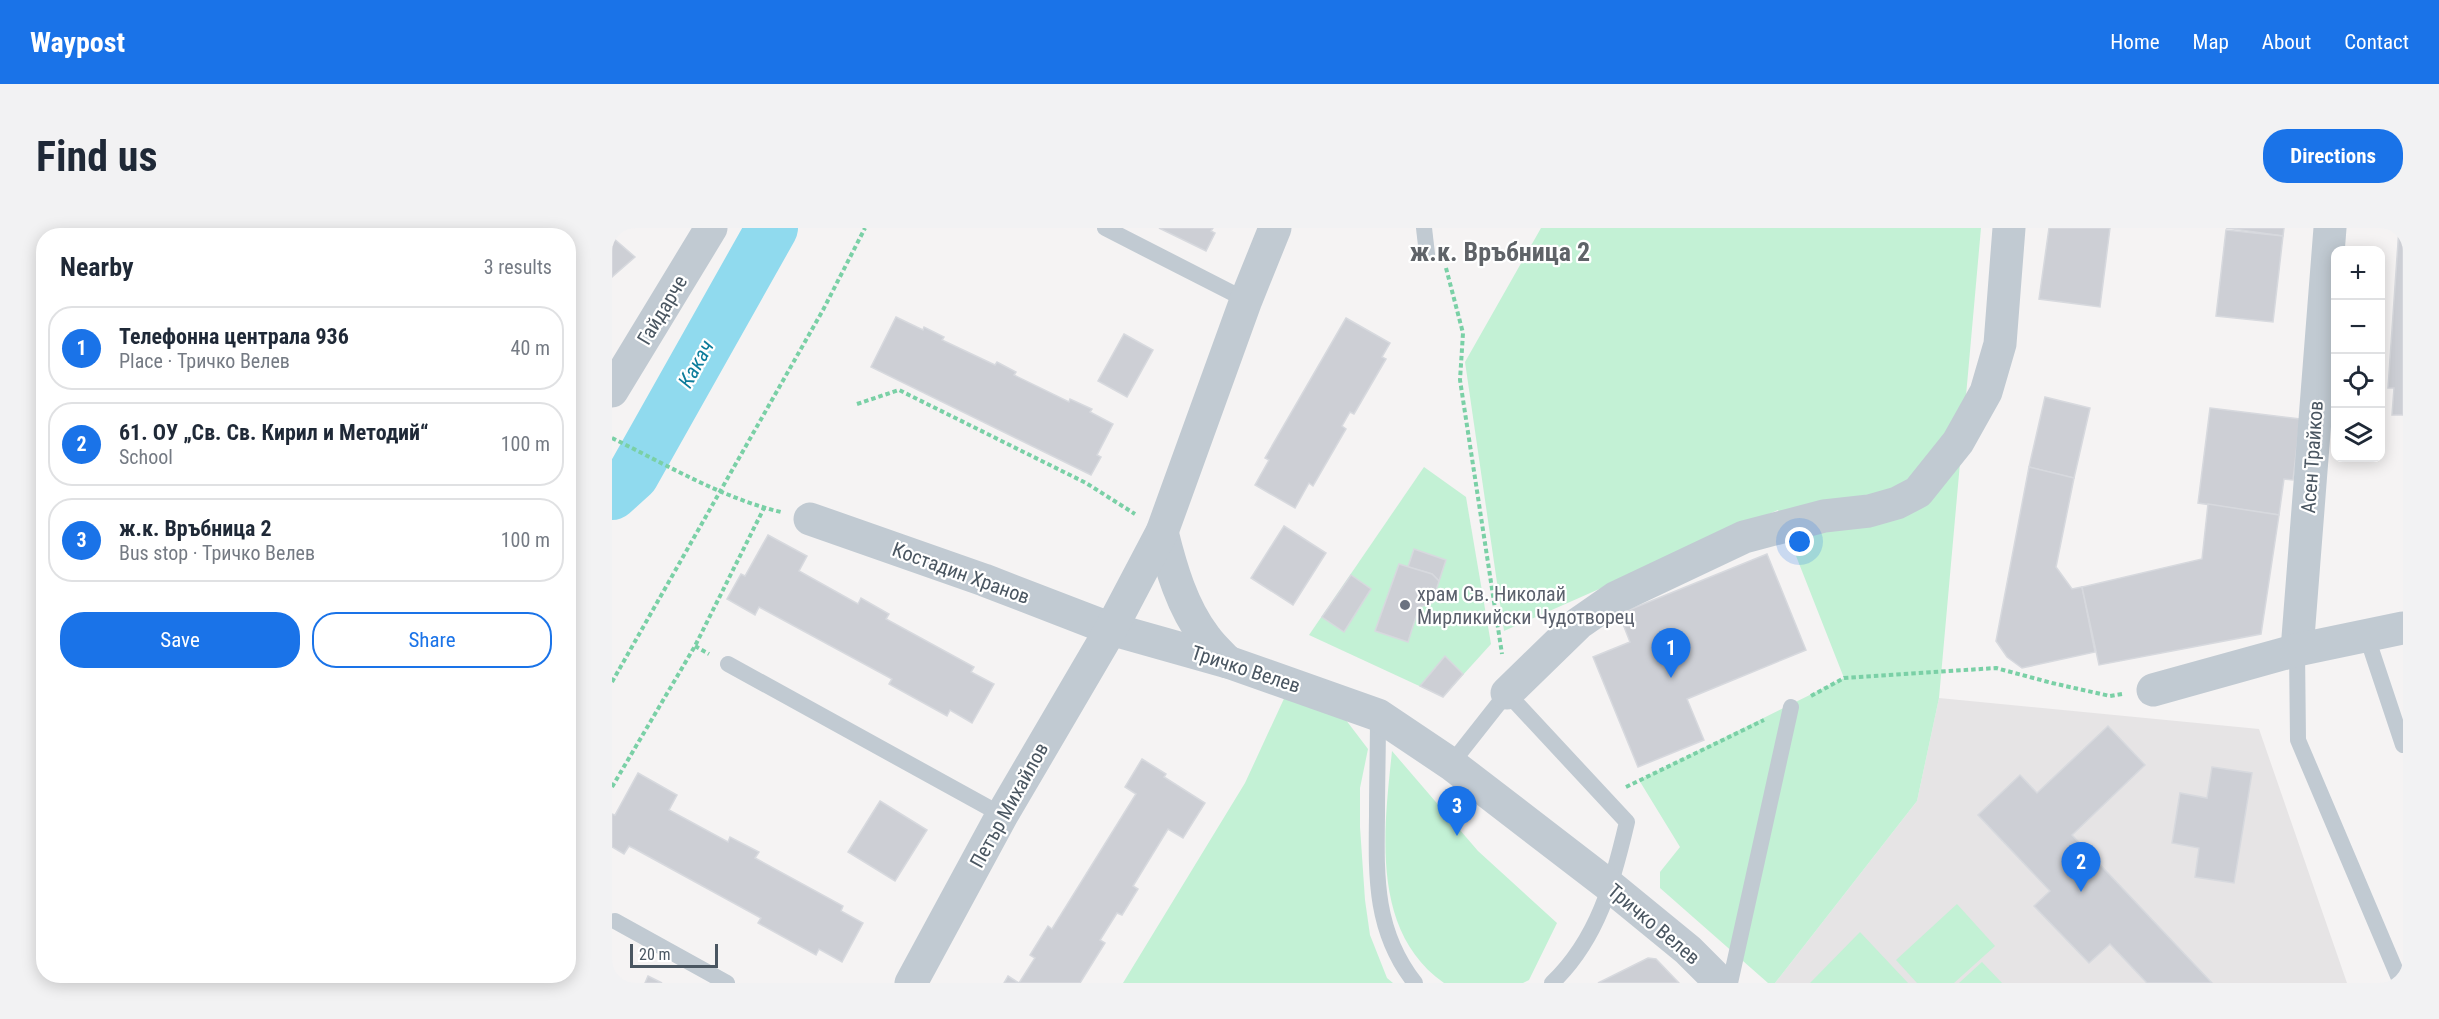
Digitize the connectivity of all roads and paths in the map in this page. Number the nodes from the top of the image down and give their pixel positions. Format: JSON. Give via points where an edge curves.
{"nodes":[{"id":1,"x":711,"y":228,"type":"edge"},
{"id":2,"x":865,"y":228,"type":"edge"},
{"id":3,"x":1105,"y":228,"type":"edge"},
{"id":4,"x":1275,"y":228,"type":"edge"},
{"id":5,"x":1424,"y":228,"type":"edge"},
{"id":6,"x":2009,"y":228,"type":"edge"},
{"id":7,"x":2330,"y":228,"type":"edge"},
{"id":8,"x":1427,"y":254,"type":"joint"},
{"id":9,"x":1246,"y":300,"type":"junction"},
{"id":10,"x":612,"y":391,"type":"edge"},
{"id":11,"x":857,"y":404,"type":"dead end"},
{"id":12,"x":612,"y":438,"type":"edge"},
{"id":13,"x":719,"y":490,"type":"junction"},
{"id":14,"x":764,"y":508,"type":"junction"},
{"id":15,"x":810,"y":519,"type":"joint"},
{"id":16,"x":1162,"y":532,"type":"junction"},
{"id":17,"x":2403,"y":628,"type":"edge"},
{"id":18,"x":1111,"y":629,"type":"junction"},
{"id":19,"x":2367,"y":637,"type":"junction"},
{"id":20,"x":2297,"y":650,"type":"junction"},
{"id":21,"x":1228,"y":662,"type":"junction"},
{"id":22,"x":728,"y":664,"type":"dead end"},
{"id":23,"x":612,"y":682,"type":"edge"},
{"id":24,"x":2153,"y":690,"type":"joint"},
{"id":25,"x":1507,"y":693,"type":"junction"},
{"id":26,"x":1791,"y":707,"type":"junction"},
{"id":27,"x":1378,"y":715,"type":"junction"},
{"id":28,"x":2403,"y":745,"type":"edge"},
{"id":29,"x":1451,"y":764,"type":"junction"},
{"id":30,"x":612,"y":787,"type":"edge"},
{"id":31,"x":1603,"y":798,"type":"junction"},
{"id":32,"x":1002,"y":815,"type":"junction"},
{"id":33,"x":1611,"y":887,"type":"junction"},
{"id":34,"x":615,"y":921,"type":"dead end"},
{"id":35,"x":727,"y":983,"type":"edge"},
{"id":36,"x":911,"y":983,"type":"edge"},
{"id":37,"x":1415,"y":983,"type":"edge"},
{"id":38,"x":1552,"y":983,"type":"edge"},
{"id":39,"x":1721,"y":983,"type":"edge"},
{"id":40,"x":1730,"y":983,"type":"edge"},
{"id":41,"x":2401,"y":983,"type":"edge"}],
"edges":[{"from":1,"to":10,"type":"street","name":"Гайдарче"},
{"from":2,"to":13,"type":"path","via":[[823,310]]},
{"from":3,"to":9,"type":"lane"},
{"from":4,"to":9,"type":"street"},
{"from":5,"to":8,"type":"lane"},
{"from":6,"to":25,"type":"street","via":[[2000,344],[1986,392],[1958,442],[1918,492],[1869,511],[1824,516],[1744,537],[1615,598],[1579,623]]},
{"from":7,"to":20,"type":"street","name":"Асен Трайков"},
{"from":8,"to":25,"type":"path","via":[[1447,269],[1463,333],[1460,380]]},
{"from":9,"to":16,"type":"street"},
{"from":11,"to":16,"type":"path","via":[[899,390],[1086,483]]},
{"from":12,"to":13,"type":"path"},
{"from":13,"to":14,"type":"path"},
{"from":13,"to":23,"type":"path"},
{"from":14,"to":15,"type":"path"},
{"from":14,"to":30,"type":"path","via":[[695,646]]},
{"from":15,"to":18,"type":"street","name":"Костадин Хранов"},
{"from":16,"to":18,"type":"street"},
{"from":16,"to":21,"type":"street","via":[[1190,612],[1205,638]]},
{"from":17,"to":19,"type":"street"},
{"from":18,"to":21,"type":"street","name":"Тричко Велев"},
{"from":18,"to":32,"type":"street","name":"Петър Михайлов"},
{"from":19,"to":20,"type":"street"},
{"from":19,"to":28,"type":"lane"},
{"from":20,"to":24,"type":"street"},
{"from":20,"to":41,"type":"lane","via":[[2298,740]]},
{"from":21,"to":27,"type":"street","name":"Тричко Велев"},
{"from":22,"to":32,"type":"lane"},
{"from":24,"to":26,"type":"path","via":[[2110,696],[1996,668],[1844,678]]},
{"from":25,"to":29,"type":"lane"},
{"from":25,"to":31,"type":"lane"},
{"from":26,"to":31,"type":"path"},
{"from":26,"to":40,"type":"lane"},
{"from":27,"to":29,"type":"street","name":"Тричко Велев"},
{"from":27,"to":37,"type":"lane","via":[[1376,873],[1380,905],[1387,935],[1400,964]]},
{"from":29,"to":33,"type":"street","name":"Тричко Велев"},
{"from":31,"to":33,"type":"lane","via":[[1627,822]]},
{"from":32,"to":36,"type":"street","name":"Петър Михайлов"},
{"from":33,"to":38,"type":"lane","via":[[1585,940]]},
{"from":33,"to":39,"type":"street","name":"Тричко Велев","via":[[1688,950]]},
{"from":34,"to":35,"type":"lane"}]}
